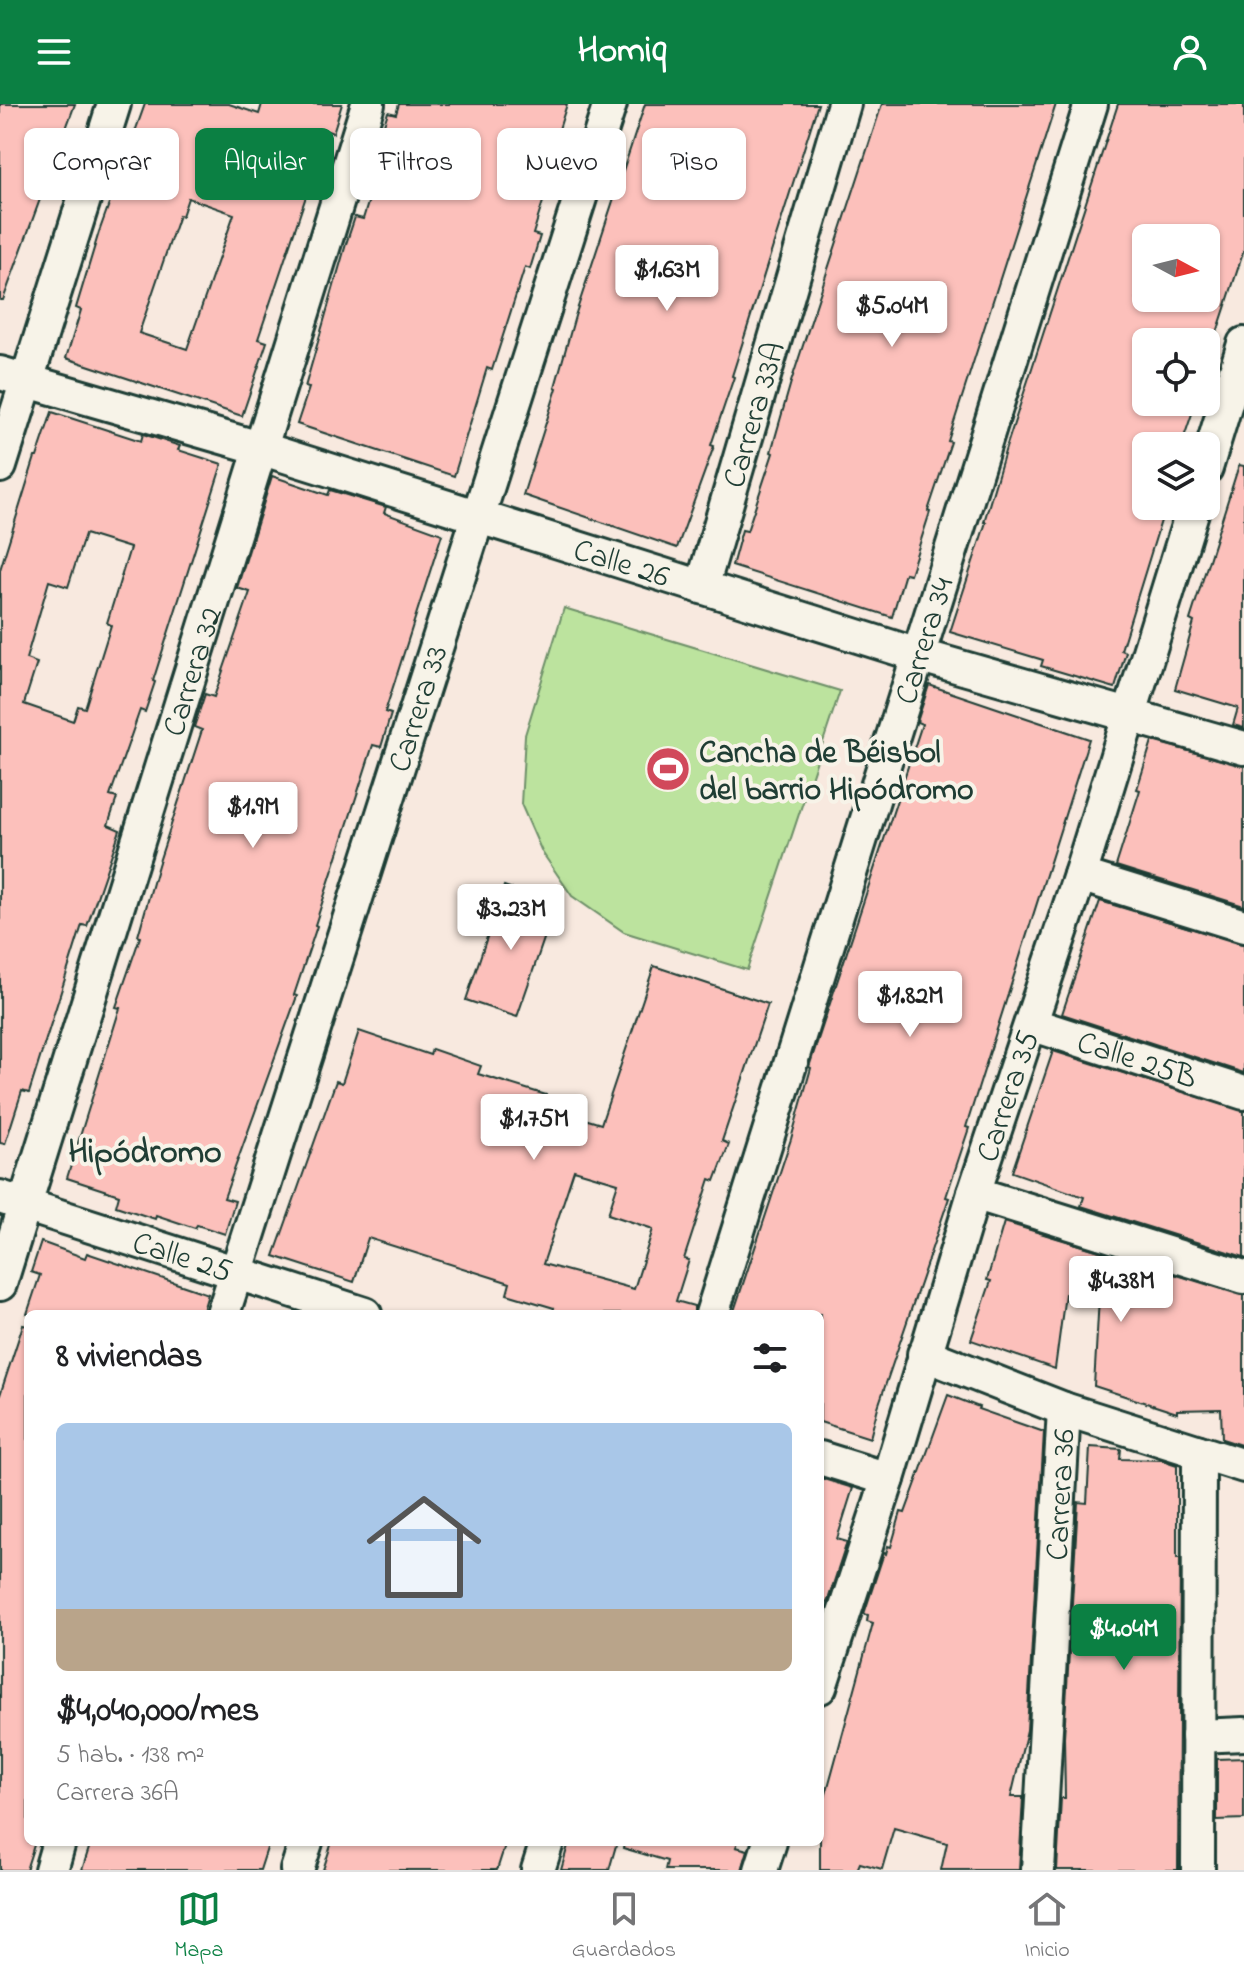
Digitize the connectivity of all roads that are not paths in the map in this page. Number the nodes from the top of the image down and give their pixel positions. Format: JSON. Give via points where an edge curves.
{"nodes":[{"id":1,"x":114,"y":104,"type":"edge"},
{"id":2,"x":368,"y":104,"type":"edge"},
{"id":3,"x":610,"y":104,"type":"edge"},
{"id":4,"x":844,"y":104,"type":"edge"},
{"id":5,"x":1091,"y":104,"type":"edge"},
{"id":6,"x":1244,"y":344,"type":"edge"},
{"id":7,"x":14,"y":377,"type":"edge"},
{"id":8,"x":1217,"y":432,"type":"edge"},
{"id":9,"x":260,"y":448,"type":"junction"},
{"id":10,"x":0,"y":466,"type":"edge"},
{"id":11,"x":479,"y":518,"type":"junction"},
{"id":12,"x":1190,"y":520,"type":"edge"},
{"id":13,"x":702,"y":587,"type":"junction"},
{"id":14,"x":918,"y":655,"type":"junction"},
{"id":15,"x":1130,"y":716,"type":"junction"},
{"id":16,"x":1244,"y":748,"type":"edge"},
{"id":17,"x":1080,"y":875,"type":"junction"},
{"id":18,"x":1244,"y":926,"type":"edge"},
{"id":19,"x":1031,"y":1024,"type":"junction"},
{"id":20,"x":1244,"y":1093,"type":"edge"},
{"id":21,"x":974,"y":1193,"type":"junction"},
{"id":22,"x":12,"y":1201,"type":"edge"},
{"id":23,"x":236,"y":1272,"type":"junction"},
{"id":24,"x":1244,"y":1277,"type":"edge"},
{"id":25,"x":0,"y":1284,"type":"edge"},
{"id":26,"x":224,"y":1310,"type":"edge"},
{"id":27,"x":353,"y":1310,"type":"edge"},
{"id":28,"x":713,"y":1310,"type":"edge"},
{"id":29,"x":924,"y":1354,"type":"junction"},
{"id":30,"x":1064,"y":1409,"type":"junction"},
{"id":31,"x":1199,"y":1452,"type":"junction"},
{"id":32,"x":824,"y":1459,"type":"edge"},
{"id":33,"x":1244,"y":1466,"type":"edge"},
{"id":34,"x":888,"y":1479,"type":"junction"},
{"id":35,"x":824,"y":1675,"type":"edge"},
{"id":36,"x":1244,"y":1734,"type":"edge"},
{"id":37,"x":1198,"y":1736,"type":"junction"},
{"id":38,"x":58,"y":1846,"type":"edge"},
{"id":39,"x":305,"y":1846,"type":"edge"},
{"id":40,"x":546,"y":1846,"type":"edge"},
{"id":41,"x":769,"y":1846,"type":"edge"},
{"id":42,"x":51,"y":1870,"type":"edge"},
{"id":43,"x":297,"y":1870,"type":"edge"},
{"id":44,"x":538,"y":1870,"type":"edge"},
{"id":45,"x":761,"y":1870,"type":"edge"},
{"id":46,"x":1038,"y":1870,"type":"edge"},
{"id":47,"x":1198,"y":1870,"type":"edge"}],
"edges":[{"from":1,"to":7,"type":"street"},
{"from":2,"to":9,"type":"street","name":"Carrera 32"},
{"from":3,"to":11,"type":"street","name":"Carrera 33"},
{"from":4,"to":13,"type":"street","name":"Carrera 33A"},
{"from":5,"to":14,"type":"street","name":"Carrera 34"},
{"from":6,"to":8,"type":"street"},
{"from":7,"to":9,"type":"street","name":"Calle 26"},
{"from":7,"to":10,"type":"street"},
{"from":9,"to":11,"type":"street","name":"Calle 26"},
{"from":9,"to":22,"type":"street","name":"Carrera 32"},
{"from":11,"to":13,"type":"street","name":"Calle 26"},
{"from":11,"to":23,"type":"street","name":"Carrera 33"},
{"from":12,"to":15,"type":"street","name":"Carrera 35"},
{"from":13,"to":14,"type":"street","name":"Calle 26"},
{"from":14,"to":15,"type":"street","name":"Calle 26"},
{"from":14,"to":28,"type":"street","name":"Carrera 34"},
{"from":15,"to":16,"type":"street","name":"Calle 26"},
{"from":15,"to":17,"type":"street","name":"Carrera 35"},
{"from":17,"to":18,"type":"street"},
{"from":17,"to":19,"type":"street","name":"Carrera 35"},
{"from":19,"to":20,"type":"street","name":"Calle 25B"},
{"from":19,"to":21,"type":"street","name":"Carrera 35"},
{"from":21,"to":24,"type":"street"},
{"from":21,"to":29,"type":"street","name":"Carrera 35"},
{"from":22,"to":23,"type":"street","name":"Calle 25"},
{"from":22,"to":25,"type":"street","name":"Carrera 32"},
{"from":23,"to":26,"type":"street","name":"Carrera 33"},
{"from":23,"to":27,"type":"street","name":"Calle 25"},
{"from":29,"to":30,"type":"street"},
{"from":29,"to":34,"type":"street","name":"Carrera 35"},
{"from":30,"to":31,"type":"street"},
{"from":30,"to":46,"type":"street","name":"Carrera 36"},
{"from":31,"to":33,"type":"street"},
{"from":31,"to":37,"type":"street"},
{"from":32,"to":34,"type":"street"},
{"from":34,"to":35,"type":"street","name":"Carrera 35"},
{"from":36,"to":37,"type":"street"},
{"from":37,"to":47,"type":"street"},
{"from":38,"to":42,"type":"street"},
{"from":39,"to":43,"type":"street"},
{"from":40,"to":44,"type":"street"},
{"from":41,"to":45,"type":"street"}]}
